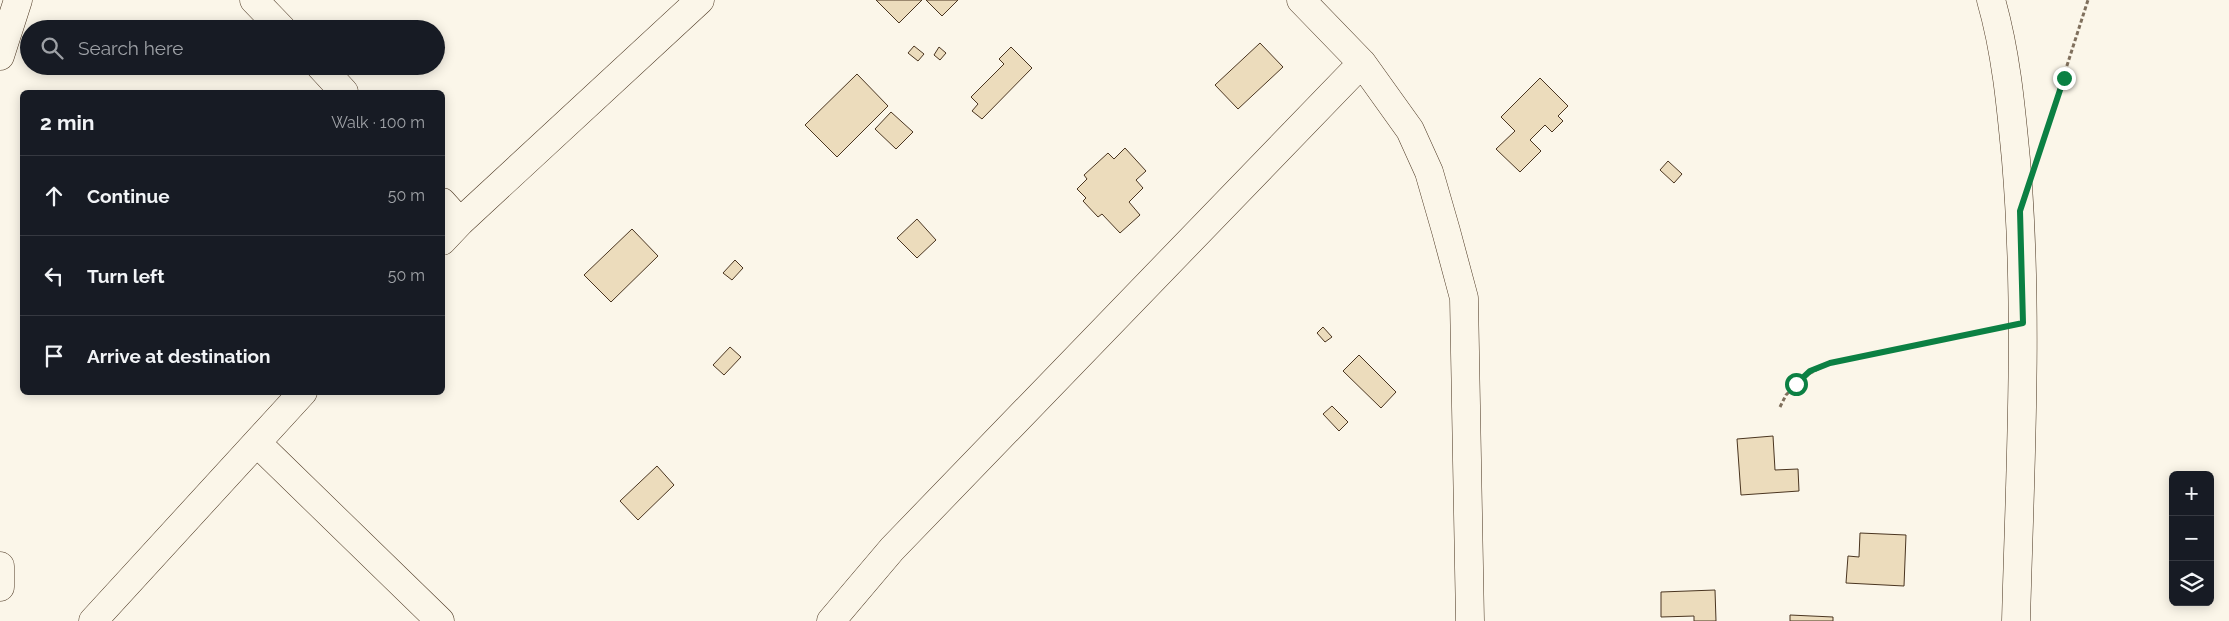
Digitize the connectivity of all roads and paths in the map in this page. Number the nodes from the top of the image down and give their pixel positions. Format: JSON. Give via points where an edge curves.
{"nodes":[{"id":1,"x":18,"y":0,"type":"edge"},
{"id":2,"x":254,"y":0,"type":"edge"},
{"id":3,"x":700,"y":0,"type":"edge"},
{"id":4,"x":1301,"y":0,"type":"edge"},
{"id":5,"x":1991,"y":0,"type":"edge"},
{"id":6,"x":2088,"y":0,"type":"edge"},
{"id":7,"x":273,"y":20,"type":"edge"},
{"id":8,"x":0,"y":56,"type":"edge"},
{"id":9,"x":1362,"y":63,"type":"junction"},
{"id":10,"x":328,"y":75,"type":"edge"},
{"id":11,"x":342,"y":90,"type":"edge"},
{"id":12,"x":2043,"y":140,"type":"dead end"},
{"id":13,"x":448,"y":222,"type":"edge"},
{"id":14,"x":2023,"y":323,"type":"junction"},
{"id":15,"x":300,"y":395,"type":"edge"},
{"id":16,"x":1780,"y":406,"type":"dead end"},
{"id":17,"x":257,"y":443,"type":"junction"},
{"id":18,"x":0,"y":566,"type":"edge"},
{"id":19,"x":0,"y":587,"type":"edge"},
{"id":20,"x":93,"y":621,"type":"edge"},
{"id":21,"x":440,"y":621,"type":"edge"},
{"id":22,"x":831,"y":621,"type":"edge"},
{"id":23,"x":1470,"y":621,"type":"edge"},
{"id":24,"x":2016,"y":621,"type":"edge"}],
"edges":[{"from":1,"to":8,"type":"street"},
{"from":2,"to":7,"type":"street"},
{"from":3,"to":13,"type":"street"},
{"from":4,"to":9,"type":"street"},
{"from":5,"to":14,"type":"street","via":[[2000,32],[2013,133],[2020,211]]},
{"from":6,"to":12,"type":"path"},
{"from":9,"to":22,"type":"street","via":[[892,549]]},
{"from":9,"to":23,"type":"street","via":[[1410,130],[1429,172],[1464,298]]},
{"from":10,"to":11,"type":"street"},
{"from":14,"to":16,"type":"path","via":[[1830,363],[1805,376]]},
{"from":14,"to":24,"type":"street"},
{"from":15,"to":17,"type":"street"},
{"from":17,"to":20,"type":"street"},
{"from":17,"to":21,"type":"street"},
{"from":18,"to":19,"type":"street"}]}
